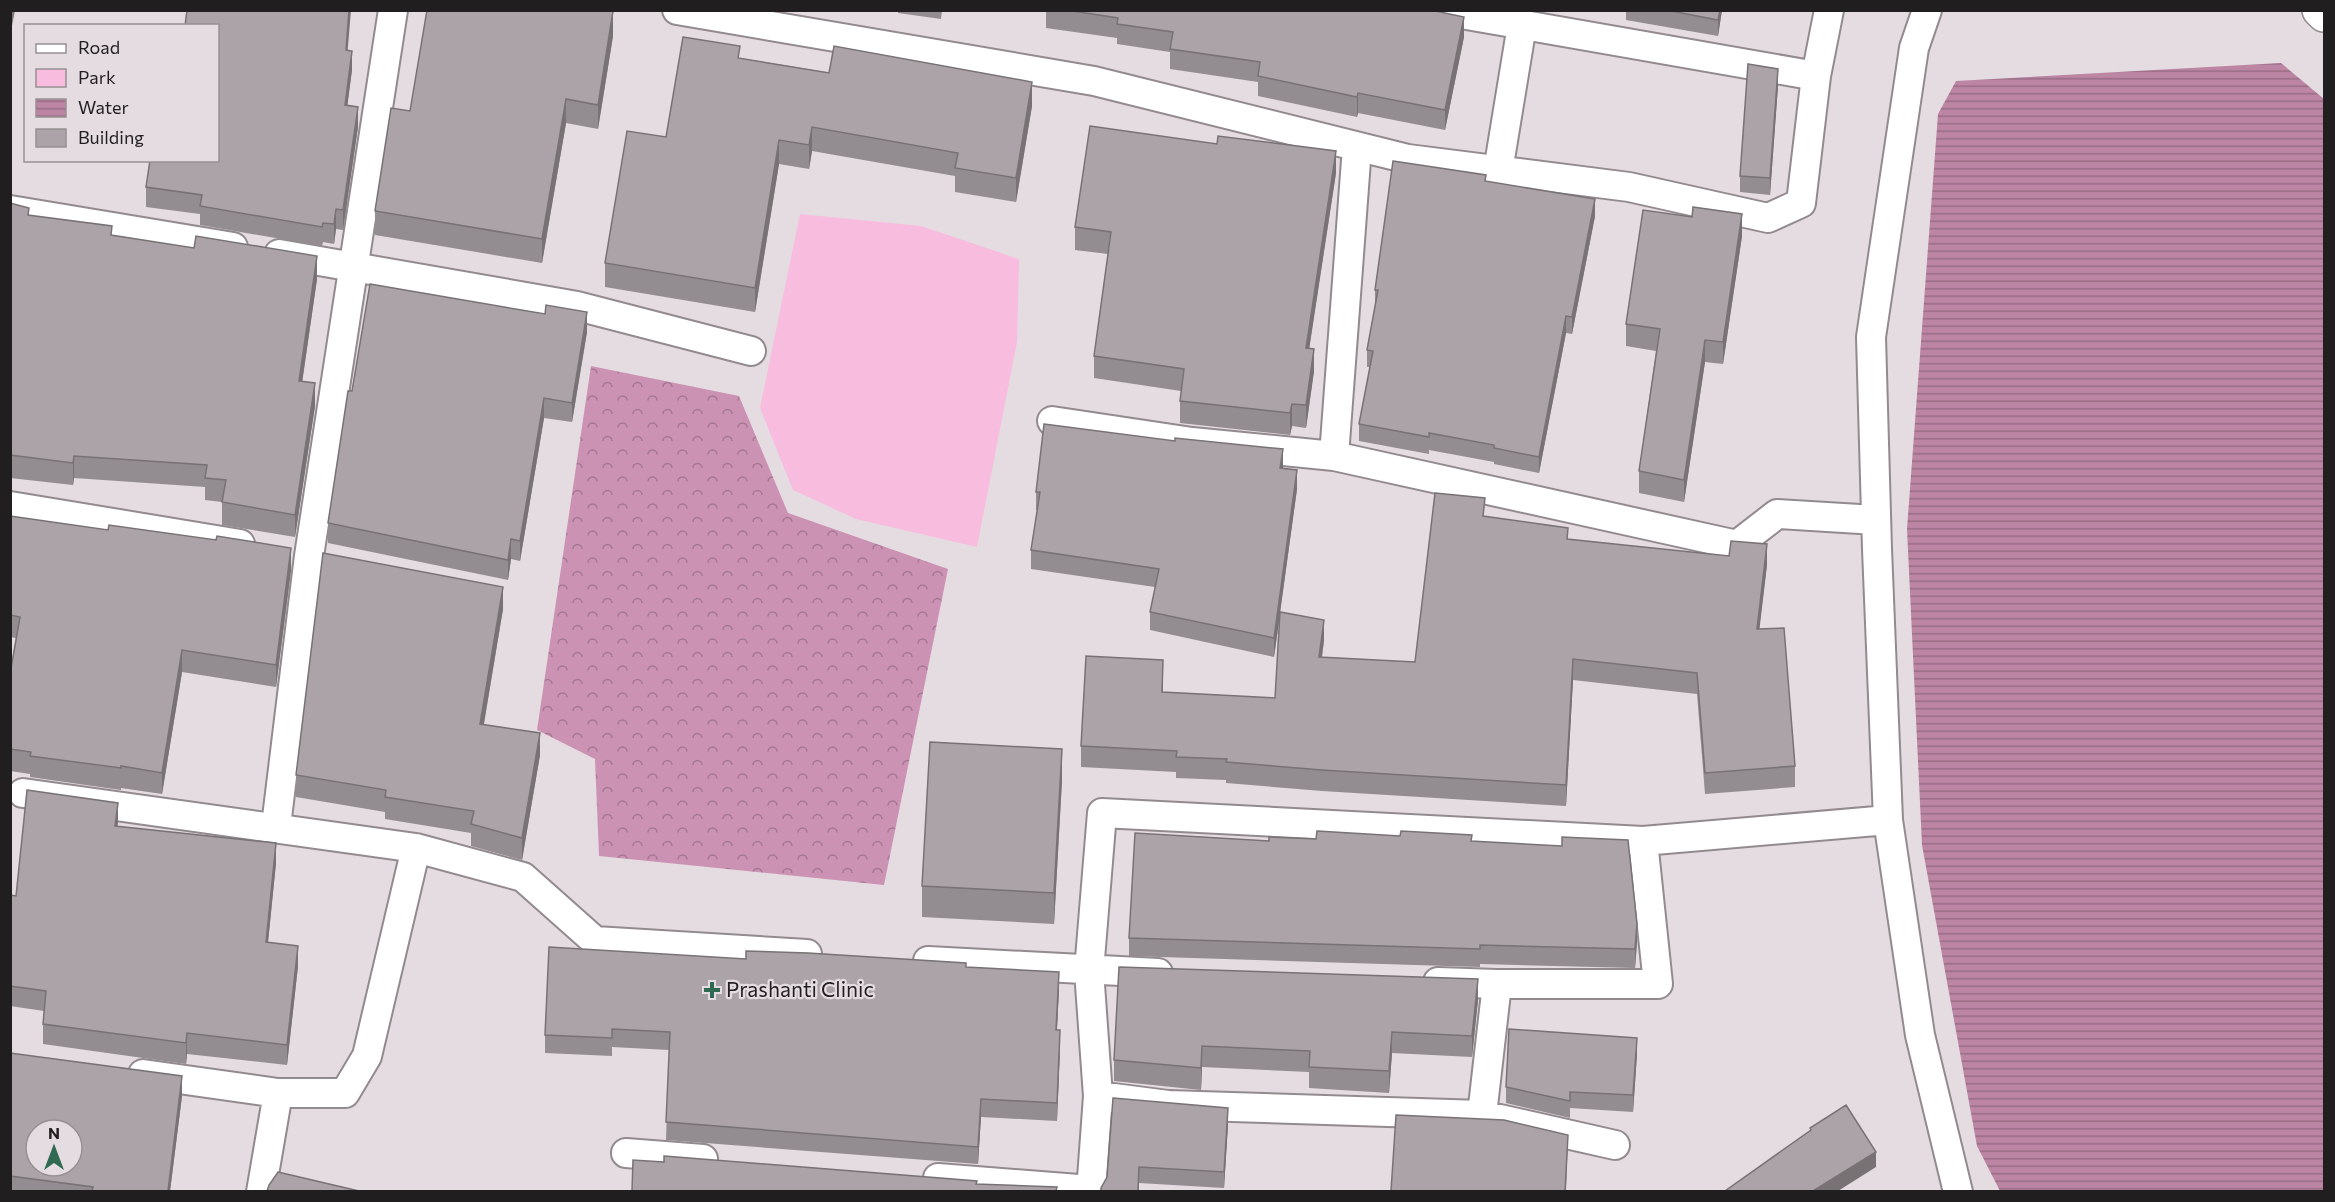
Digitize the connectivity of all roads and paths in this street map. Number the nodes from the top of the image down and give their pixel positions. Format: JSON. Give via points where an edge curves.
{"nodes":[{"id":1,"x":393,"y":10,"type":"edge"},
{"id":2,"x":677,"y":10,"type":"edge"},
{"id":3,"x":1438,"y":10,"type":"edge"},
{"id":4,"x":1829,"y":10,"type":"edge"},
{"id":5,"x":1928,"y":10,"type":"edge"},
{"id":6,"x":2319,"y":10,"type":"edge"},
{"id":7,"x":2325,"y":15,"type":"edge"},
{"id":8,"x":1522,"y":25,"type":"junction"},
{"id":9,"x":1816,"y":76,"type":"junction"},
{"id":10,"x":1357,"y":147,"type":"junction"},
{"id":11,"x":1498,"y":171,"type":"junction"},
{"id":12,"x":10,"y":210,"type":"edge"},
{"id":13,"x":355,"y":266,"type":"junction"},
{"id":14,"x":751,"y":351,"type":"dead end"},
{"id":15,"x":1052,"y":421,"type":"dead end"},
{"id":16,"x":1334,"y":456,"type":"junction"},
{"id":17,"x":10,"y":506,"type":"edge"},
{"id":18,"x":1876,"y":520,"type":"junction"},
{"id":19,"x":297,"y":554,"type":"junction"},
{"id":20,"x":23,"y":793,"type":"dead end"},
{"id":21,"x":1888,"y":820,"type":"junction"},
{"id":22,"x":276,"y":826,"type":"junction"},
{"id":23,"x":1643,"y":841,"type":"junction"},
{"id":24,"x":416,"y":848,"type":"junction"},
{"id":25,"x":830,"y":955,"type":"edge"},
{"id":26,"x":901,"y":960,"type":"edge"},
{"id":27,"x":1089,"y":971,"type":"junction"},
{"id":28,"x":1185,"y":974,"type":"edge"},
{"id":29,"x":1413,"y":981,"type":"edge"},
{"id":30,"x":1497,"y":984,"type":"junction"},
{"id":31,"x":115,"y":1071,"type":"edge"},
{"id":32,"x":278,"y":1093,"type":"junction"},
{"id":33,"x":1098,"y":1096,"type":"junction"},
{"id":34,"x":1482,"y":1115,"type":"junction"},
{"id":35,"x":1615,"y":1145,"type":"dead end"},
{"id":36,"x":626,"y":1153,"type":"dead end"},
{"id":37,"x":733,"y":1162,"type":"edge"},
{"id":38,"x":912,"y":1176,"type":"edge"},
{"id":39,"x":261,"y":1191,"type":"edge"},
{"id":40,"x":1091,"y":1191,"type":"edge"},
{"id":41,"x":1958,"y":1191,"type":"edge"}],
"edges":[{"from":1,"to":13,"type":"street"},
{"from":2,"to":10,"type":"street","via":[[1094,81]]},
{"from":3,"to":8,"type":"street"},
{"from":4,"to":9,"type":"street"},
{"from":5,"to":18,"type":"street","via":[[1914,48],[1871,337]]},
{"from":6,"to":7,"type":"street"},
{"from":8,"to":9,"type":"street"},
{"from":8,"to":11,"type":"street"},
{"from":9,"to":11,"type":"street","via":[[1802,203],[1768,218],[1629,187]]},
{"from":10,"to":11,"type":"street","via":[[1408,159]]},
{"from":10,"to":16,"type":"street"},
{"from":12,"to":13,"type":"street"},
{"from":13,"to":14,"type":"street","via":[[577,306]]},
{"from":13,"to":19,"type":"street"},
{"from":15,"to":16,"type":"street","via":[[1192,442]]},
{"from":16,"to":18,"type":"street","via":[[1737,545],[1777,514]]},
{"from":17,"to":19,"type":"street"},
{"from":18,"to":21,"type":"street"},
{"from":19,"to":22,"type":"street"},
{"from":20,"to":22,"type":"street"},
{"from":21,"to":23,"type":"street"},
{"from":21,"to":41,"type":"street","via":[[1920,1035]]},
{"from":22,"to":24,"type":"street"},
{"from":23,"to":27,"type":"street","via":[[1102,813]]},
{"from":23,"to":30,"type":"street","via":[[1658,984]]},
{"from":24,"to":25,"type":"street","via":[[523,877],[595,941]]},
{"from":24,"to":32,"type":"street","via":[[367,1056],[345,1093]]},
{"from":26,"to":27,"type":"street"},
{"from":27,"to":28,"type":"street"},
{"from":27,"to":33,"type":"street"},
{"from":29,"to":30,"type":"street"},
{"from":30,"to":34,"type":"street"},
{"from":31,"to":32,"type":"street"},
{"from":32,"to":39,"type":"street"},
{"from":33,"to":34,"type":"street","via":[[1168,1105]]},
{"from":33,"to":40,"type":"street"},
{"from":34,"to":35,"type":"street"},
{"from":36,"to":37,"type":"street"},
{"from":38,"to":40,"type":"street"}]}
